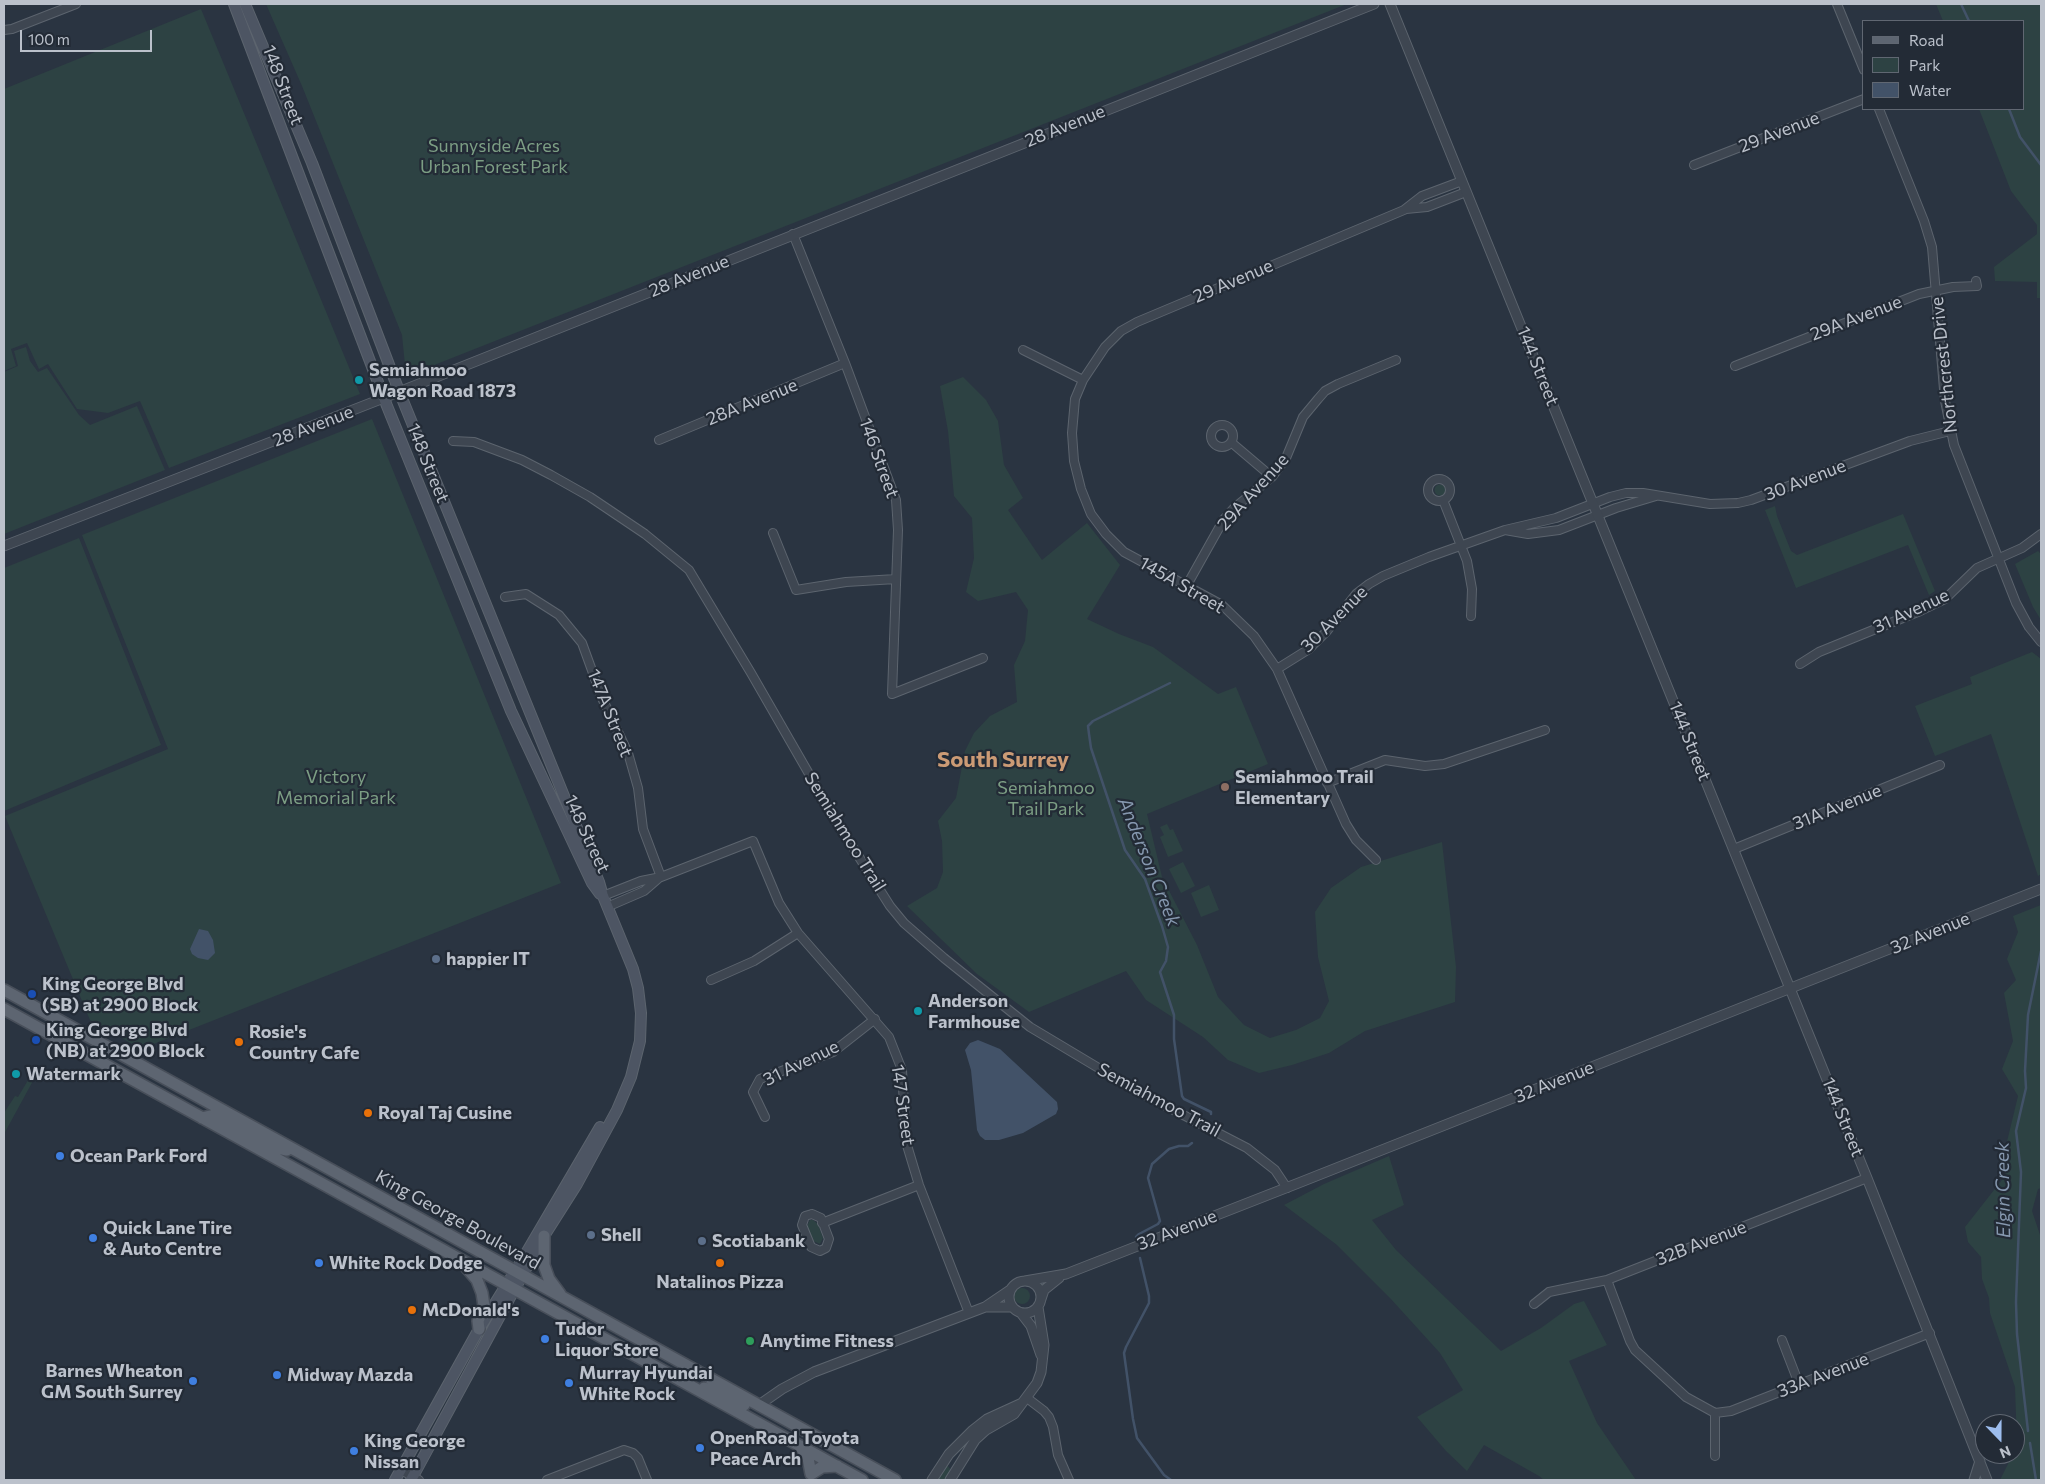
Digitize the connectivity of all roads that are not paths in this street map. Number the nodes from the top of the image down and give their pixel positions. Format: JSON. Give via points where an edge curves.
{"nodes":[{"id":1,"x":76,"y":4,"type":"edge"},
{"id":2,"x":234,"y":4,"type":"edge"},
{"id":3,"x":245,"y":4,"type":"edge"},
{"id":4,"x":1374,"y":4,"type":"edge"},
{"id":5,"x":1390,"y":4,"type":"edge"},
{"id":6,"x":1837,"y":4,"type":"edge"},
{"id":7,"x":4,"y":30,"type":"edge"},
{"id":8,"x":1862,"y":65,"type":"edge"},
{"id":9,"x":1862,"y":100,"type":"edge"},
{"id":10,"x":1879,"y":110,"type":"edge"},
{"id":11,"x":1694,"y":165,"type":"dead end"},
{"id":12,"x":1462,"y":181,"type":"junction"},
{"id":13,"x":1466,"y":192,"type":"junction"},
{"id":14,"x":1404,"y":210,"type":"junction"},
{"id":15,"x":793,"y":234,"type":"junction"},
{"id":16,"x":1976,"y":281,"type":"dead end"},
{"id":17,"x":1936,"y":291,"type":"junction"},
{"id":18,"x":1023,"y":350,"type":"dead end"},
{"id":19,"x":1396,"y":360,"type":"dead end"},
{"id":20,"x":845,"y":364,"type":"junction"},
{"id":21,"x":1735,"y":366,"type":"dead end"},
{"id":22,"x":1083,"y":380,"type":"junction"},
{"id":23,"x":399,"y":392,"type":"junction"},
{"id":24,"x":384,"y":398,"type":"junction"},
{"id":25,"x":1950,"y":432,"type":"junction"},
{"id":26,"x":659,"y":440,"type":"dead end"},
{"id":27,"x":454,"y":441,"type":"dead end"},
{"id":28,"x":1232,"y":443,"type":"dead end"},
{"id":29,"x":1272,"y":476,"type":"junction"},
{"id":30,"x":1656,"y":496,"type":"junction"},
{"id":31,"x":1443,"y":500,"type":"dead end"},
{"id":32,"x":1594,"y":504,"type":"junction"},
{"id":33,"x":1598,"y":515,"type":"junction"},
{"id":34,"x":1549,"y":520,"type":"junction"},
{"id":35,"x":1505,"y":530,"type":"junction"},
{"id":36,"x":1552,"y":531,"type":"junction"},
{"id":37,"x":773,"y":533,"type":"dead end"},
{"id":38,"x":2041,"y":534,"type":"edge"},
{"id":39,"x":1461,"y":545,"type":"junction"},
{"id":40,"x":4,"y":546,"type":"edge"},
{"id":41,"x":1998,"y":558,"type":"junction"},
{"id":42,"x":896,"y":579,"type":"junction"},
{"id":43,"x":1187,"y":585,"type":"junction"},
{"id":44,"x":506,"y":597,"type":"dead end"},
{"id":45,"x":1471,"y":616,"type":"dead end"},
{"id":46,"x":2041,"y":642,"type":"edge"},
{"id":47,"x":983,"y":658,"type":"dead end"},
{"id":48,"x":1800,"y":664,"type":"dead end"},
{"id":49,"x":1277,"y":669,"type":"junction"},
{"id":50,"x":1545,"y":730,"type":"dead end"},
{"id":51,"x":1940,"y":765,"type":"dead end"},
{"id":52,"x":1327,"y":783,"type":"junction"},
{"id":53,"x":1734,"y":849,"type":"junction"},
{"id":54,"x":1376,"y":860,"type":"dead end"},
{"id":55,"x":661,"y":877,"type":"junction"},
{"id":56,"x":2041,"y":889,"type":"edge"},
{"id":57,"x":603,"y":896,"type":"junction"},
{"id":58,"x":607,"y":907,"type":"junction"},
{"id":59,"x":798,"y":932,"type":"junction"},
{"id":60,"x":711,"y":980,"type":"dead end"},
{"id":61,"x":1791,"y":989,"type":"junction"},
{"id":62,"x":4,"y":990,"type":"edge"},
{"id":63,"x":4,"y":999,"type":"edge"},
{"id":64,"x":4,"y":1009,"type":"edge"},
{"id":65,"x":875,"y":1019,"type":"junction"},
{"id":66,"x":76,"y":1030,"type":"junction"},
{"id":67,"x":104,"y":1063,"type":"junction"},
{"id":68,"x":631,"y":1077,"type":"junction"},
{"id":69,"x":209,"y":1103,"type":"junction"},
{"id":70,"x":765,"y":1117,"type":"dead end"},
{"id":71,"x":202,"y":1118,"type":"junction"},
{"id":72,"x":298,"y":1152,"type":"junction"},
{"id":73,"x":1867,"y":1178,"type":"junction"},
{"id":74,"x":919,"y":1185,"type":"junction"},
{"id":75,"x":1287,"y":1188,"type":"junction"},
{"id":76,"x":822,"y":1222,"type":"junction"},
{"id":77,"x":544,"y":1236,"type":"junction"},
{"id":78,"x":461,"y":1261,"type":"junction"},
{"id":79,"x":518,"y":1274,"type":"junction"},
{"id":80,"x":1066,"y":1274,"type":"junction"},
{"id":81,"x":1607,"y":1280,"type":"junction"},
{"id":82,"x":1025,"y":1281,"type":"junction"},
{"id":83,"x":510,"y":1288,"type":"junction"},
{"id":84,"x":1010,"y":1290,"type":"junction"},
{"id":85,"x":562,"y":1298,"type":"junction"},
{"id":86,"x":1040,"y":1303,"type":"junction"},
{"id":87,"x":1534,"y":1304,"type":"dead end"},
{"id":88,"x":985,"y":1307,"type":"junction"},
{"id":89,"x":1012,"y":1307,"type":"junction"},
{"id":90,"x":969,"y":1313,"type":"junction"},
{"id":91,"x":1021,"y":1313,"type":"junction"},
{"id":92,"x":478,"y":1329,"type":"junction"},
{"id":93,"x":1930,"y":1333,"type":"junction"},
{"id":94,"x":1782,"y":1340,"type":"dead end"},
{"id":95,"x":1042,"y":1357,"type":"junction"},
{"id":96,"x":686,"y":1383,"type":"junction"},
{"id":97,"x":1799,"y":1384,"type":"junction"},
{"id":98,"x":1025,"y":1401,"type":"junction"},
{"id":99,"x":759,"y":1405,"type":"junction"},
{"id":100,"x":1715,"y":1413,"type":"junction"},
{"id":101,"x":799,"y":1445,"type":"junction"},
{"id":102,"x":1975,"y":1448,"type":"edge"},
{"id":103,"x":1715,"y":1456,"type":"dead end"},
{"id":104,"x":1979,"y":1464,"type":"edge"},
{"id":105,"x":1981,"y":1464,"type":"edge"},
{"id":106,"x":837,"y":1466,"type":"junction"},
{"id":107,"x":401,"y":1470,"type":"junction"},
{"id":108,"x":414,"y":1479,"type":"edge"},
{"id":109,"x":395,"y":1480,"type":"edge"},
{"id":110,"x":547,"y":1480,"type":"edge"},
{"id":111,"x":646,"y":1480,"type":"edge"},
{"id":112,"x":862,"y":1480,"type":"edge"},
{"id":113,"x":896,"y":1480,"type":"edge"},
{"id":114,"x":932,"y":1480,"type":"edge"},
{"id":115,"x":950,"y":1480,"type":"edge"},
{"id":116,"x":1069,"y":1480,"type":"edge"},
{"id":117,"x":1974,"y":1480,"type":"edge"},
{"id":118,"x":1987,"y":1480,"type":"edge"}],
"edges":[{"from":1,"to":7,"type":"street"},
{"from":2,"to":24,"type":"main road","name":"148 Street"},
{"from":3,"to":23,"type":"main road","name":"148 Street","via":[[312,163]]},
{"from":4,"to":15,"type":"street","name":"28 Avenue"},
{"from":5,"to":12,"type":"street","name":"144 Street"},
{"from":6,"to":8,"type":"street"},
{"from":9,"to":11,"type":"street","name":"29 Avenue"},
{"from":10,"to":17,"type":"street","name":"Northcrest Drive","via":[[1929,234]]},
{"from":12,"to":13,"type":"street","name":"144 Street"},
{"from":12,"to":14,"type":"street","name":"29 Avenue","via":[[1422,196]]},
{"from":13,"to":14,"type":"street","name":"29 Avenue","via":[[1428,207]]},
{"from":13,"to":32,"type":"street","name":"144 Street"},
{"from":14,"to":22,"type":"street","name":"29 Avenue","via":[[1121,330]]},
{"from":15,"to":20,"type":"street","name":"146 Street"},
{"from":15,"to":23,"type":"street","name":"28 Avenue"},
{"from":16,"to":17,"type":"street","name":"29A Avenue","via":[[1977,286]]},
{"from":17,"to":21,"type":"street","name":"29A Avenue","via":[[1919,294]]},
{"from":17,"to":25,"type":"street","name":"Northcrest Drive"},
{"from":18,"to":22,"type":"street"},
{"from":19,"to":29,"type":"street","name":"29A Avenue","via":[[1325,391],[1303,417],[1291,450]]},
{"from":20,"to":26,"type":"street","name":"28A Avenue"},
{"from":20,"to":42,"type":"street","name":"146 Street","via":[[896,500]]},
{"from":22,"to":43,"type":"street","name":"145A Street","via":[[1075,399],[1072,433],[1074,461],[1091,514],[1124,552]]},
{"from":23,"to":24,"type":"street","name":"28 Avenue"},
{"from":23,"to":57,"type":"main road","name":"148 Street"},
{"from":24,"to":40,"type":"street","name":"28 Avenue"},
{"from":24,"to":57,"type":"main road","name":"148 Street","via":[[511,711],[592,884]]},
{"from":25,"to":30,"type":"street","name":"30 Avenue","via":[[1910,441],[1751,500],[1710,504]]},
{"from":25,"to":41,"type":"street","name":"Northcrest Drive"},
{"from":27,"to":75,"type":"street","name":"Semiahmoo Trail","via":[[474,442],[551,475],[645,534],[689,570],[835,819],[890,906],[904,922],[1030,1027],[1137,1091],[1247,1148],[1275,1170]]},
{"from":28,"to":29,"type":"street"},
{"from":29,"to":43,"type":"street","name":"29A Avenue","via":[[1224,518]]},
{"from":30,"to":32,"type":"street","name":"30 Avenue","via":[[1626,493]]},
{"from":30,"to":33,"type":"street","name":"30 Avenue"},
{"from":31,"to":39,"type":"street"},
{"from":32,"to":33,"type":"street","name":"144 Street"},
{"from":32,"to":34,"type":"street","name":"30 Avenue"},
{"from":33,"to":36,"type":"street","name":"30 Avenue"},
{"from":33,"to":53,"type":"street","name":"144 Street"},
{"from":34,"to":35,"type":"street","name":"30 Avenue"},
{"from":34,"to":36,"type":"street"},
{"from":35,"to":36,"type":"street","name":"30 Avenue","via":[[1528,534]]},
{"from":35,"to":39,"type":"street","name":"30 Avenue"},
{"from":37,"to":42,"type":"street","via":[[796,590]]},
{"from":38,"to":41,"type":"street","name":"31 Avenue","via":[[2022,548]]},
{"from":39,"to":45,"type":"street","via":[[1470,575]]},
{"from":39,"to":49,"type":"street","name":"30 Avenue","via":[[1369,584],[1356,594],[1309,649]]},
{"from":41,"to":46,"type":"street","name":"Northcrest Drive","via":[[2022,615]]},
{"from":41,"to":48,"type":"street","name":"31 Avenue","via":[[1977,568],[1939,602],[1819,652]]},
{"from":42,"to":47,"type":"street","name":"146 Street","via":[[892,694]]},
{"from":43,"to":49,"type":"street","name":"145A Street","via":[[1222,605],[1254,636]]},
{"from":44,"to":55,"type":"street","name":"147A Street","via":[[526,594],[558,615],[582,643],[602,698],[628,753],[638,788],[643,829]]},
{"from":49,"to":52,"type":"street","name":"145A Street"},
{"from":50,"to":52,"type":"street","via":[[1444,764],[1425,766],[1386,760]]},
{"from":51,"to":53,"type":"street","name":"31A Avenue"},
{"from":52,"to":54,"type":"street","name":"145A Street","via":[[1353,835]]},
{"from":53,"to":61,"type":"street","name":"144 Street"},
{"from":55,"to":57,"type":"street"},
{"from":55,"to":58,"type":"street","via":[[644,891]]},
{"from":55,"to":59,"type":"street","name":"147 Street","via":[[753,841],[779,903]]},
{"from":56,"to":61,"type":"street","name":"32 Avenue"},
{"from":57,"to":58,"type":"main road","name":"148 Street"},
{"from":58,"to":68,"type":"main road","name":"148 Street","via":[[638,988],[640,1041]]},
{"from":59,"to":60,"type":"street","via":[[754,961]]},
{"from":59,"to":65,"type":"street","name":"147 Street"},
{"from":61,"to":73,"type":"street","name":"144 Street"},
{"from":61,"to":75,"type":"street","name":"32 Avenue"},
{"from":62,"to":66,"type":"main road","name":"King George Boulevard"},
{"from":63,"to":66,"type":"main road","via":[[39,1019]]},
{"from":64,"to":67,"type":"main road","name":"King George Boulevard"},
{"from":65,"to":70,"type":"street","name":"31 Avenue","via":[[833,1052],[760,1079],[753,1092]]},
{"from":65,"to":74,"type":"street","name":"147 Street","via":[[889,1037],[902,1070],[906,1142]]},
{"from":66,"to":69,"type":"main road","name":"King George Boulevard"},
{"from":67,"to":69,"type":"main road","via":[[136,1072],[196,1106]]},
{"from":67,"to":71,"type":"main road","name":"King George Boulevard"},
{"from":68,"to":77,"type":"main road","name":"148 Street","via":[[577,1184]]},
{"from":68,"to":79,"type":"main road","name":"148 Street"},
{"from":69,"to":72,"type":"main road","name":"King George Boulevard"},
{"from":71,"to":72,"type":"main road","via":[[214,1115],[273,1147]]},
{"from":71,"to":78,"type":"main road","name":"King George Boulevard"},
{"from":72,"to":79,"type":"main road","name":"King George Boulevard"},
{"from":73,"to":81,"type":"street","name":"32B Avenue"},
{"from":73,"to":93,"type":"street","name":"144 Street"},
{"from":74,"to":76,"type":"street"},
{"from":74,"to":90,"type":"street","name":"147 Street"},
{"from":75,"to":80,"type":"street","name":"32 Avenue"},
{"from":76,"to":76,"type":"street","via":[[812,1214],[805,1216],[802,1222],[809,1245],[817,1251],[826,1248],[829,1242]]},
{"from":77,"to":79,"type":"main road","name":"148 Street"},
{"from":77,"to":85,"type":"main road","via":[[544,1265]]},
{"from":78,"to":83,"type":"main road","name":"King George Boulevard"},
{"from":78,"to":92,"type":"main road","via":[[482,1294],[484,1306]]},
{"from":79,"to":83,"type":"main road"},
{"from":79,"to":85,"type":"main road","name":"King George Boulevard"},
{"from":80,"to":82,"type":"street","name":"32 Avenue"},
{"from":80,"to":86,"type":"street","name":"32 Avenue","via":[[1044,1290]]},
{"from":81,"to":87,"type":"street","name":"32B Avenue","via":[[1551,1291]]},
{"from":81,"to":100,"type":"street","via":[[1635,1350],[1686,1397]]},
{"from":82,"to":84,"type":"street","via":[[1016,1283]]},
{"from":82,"to":86,"type":"street","via":[[1037,1286]]},
{"from":83,"to":92,"type":"main road"},
{"from":83,"to":96,"type":"main road","name":"King George Boulevard"},
{"from":83,"to":108,"type":"main road"},
{"from":84,"to":88,"type":"street"},
{"from":84,"to":89,"type":"street"},
{"from":85,"to":99,"type":"main road","name":"King George Boulevard"},
{"from":86,"to":91,"type":"street","via":[[1031,1312]]},
{"from":86,"to":95,"type":"street"},
{"from":88,"to":89,"type":"street"},
{"from":88,"to":90,"type":"street"},
{"from":89,"to":91,"type":"street"},
{"from":90,"to":99,"type":"street","via":[[814,1372]]},
{"from":91,"to":95,"type":"street","via":[[1030,1326]]},
{"from":92,"to":107,"type":"main road"},
{"from":93,"to":97,"type":"street","name":"33A Avenue"},
{"from":93,"to":102,"type":"street","name":"144 Street"},
{"from":94,"to":97,"type":"street"},
{"from":95,"to":98,"type":"street","via":[[1039,1378]]},
{"from":96,"to":99,"type":"main road","via":[[718,1392],[749,1408]]},
{"from":96,"to":101,"type":"main road","name":"King George Boulevard"},
{"from":97,"to":100,"type":"street","name":"33A Avenue","via":[[1730,1411]]},
{"from":98,"to":114,"type":"street","via":[[973,1430],[949,1454]]},
{"from":98,"to":115,"type":"street","via":[[1011,1416],[975,1440]]},
{"from":98,"to":116,"type":"street","via":[[1044,1410],[1049,1417],[1058,1455]]},
{"from":99,"to":113,"type":"main road","name":"King George Boulevard"},
{"from":100,"to":103,"type":"street"},
{"from":101,"to":106,"type":"main road","name":"King George Boulevard"},
{"from":101,"to":106,"type":"main road","via":[[808,1458],[811,1474],[822,1467]]},
{"from":104,"to":117,"type":"street"},
{"from":105,"to":118,"type":"street","name":"144 Street"},
{"from":106,"to":112,"type":"main road","name":"King George Boulevard"},
{"from":107,"to":108,"type":"street"},
{"from":107,"to":109,"type":"main road"},
{"from":110,"to":111,"type":"street","via":[[624,1450],[638,1458]]}]}
